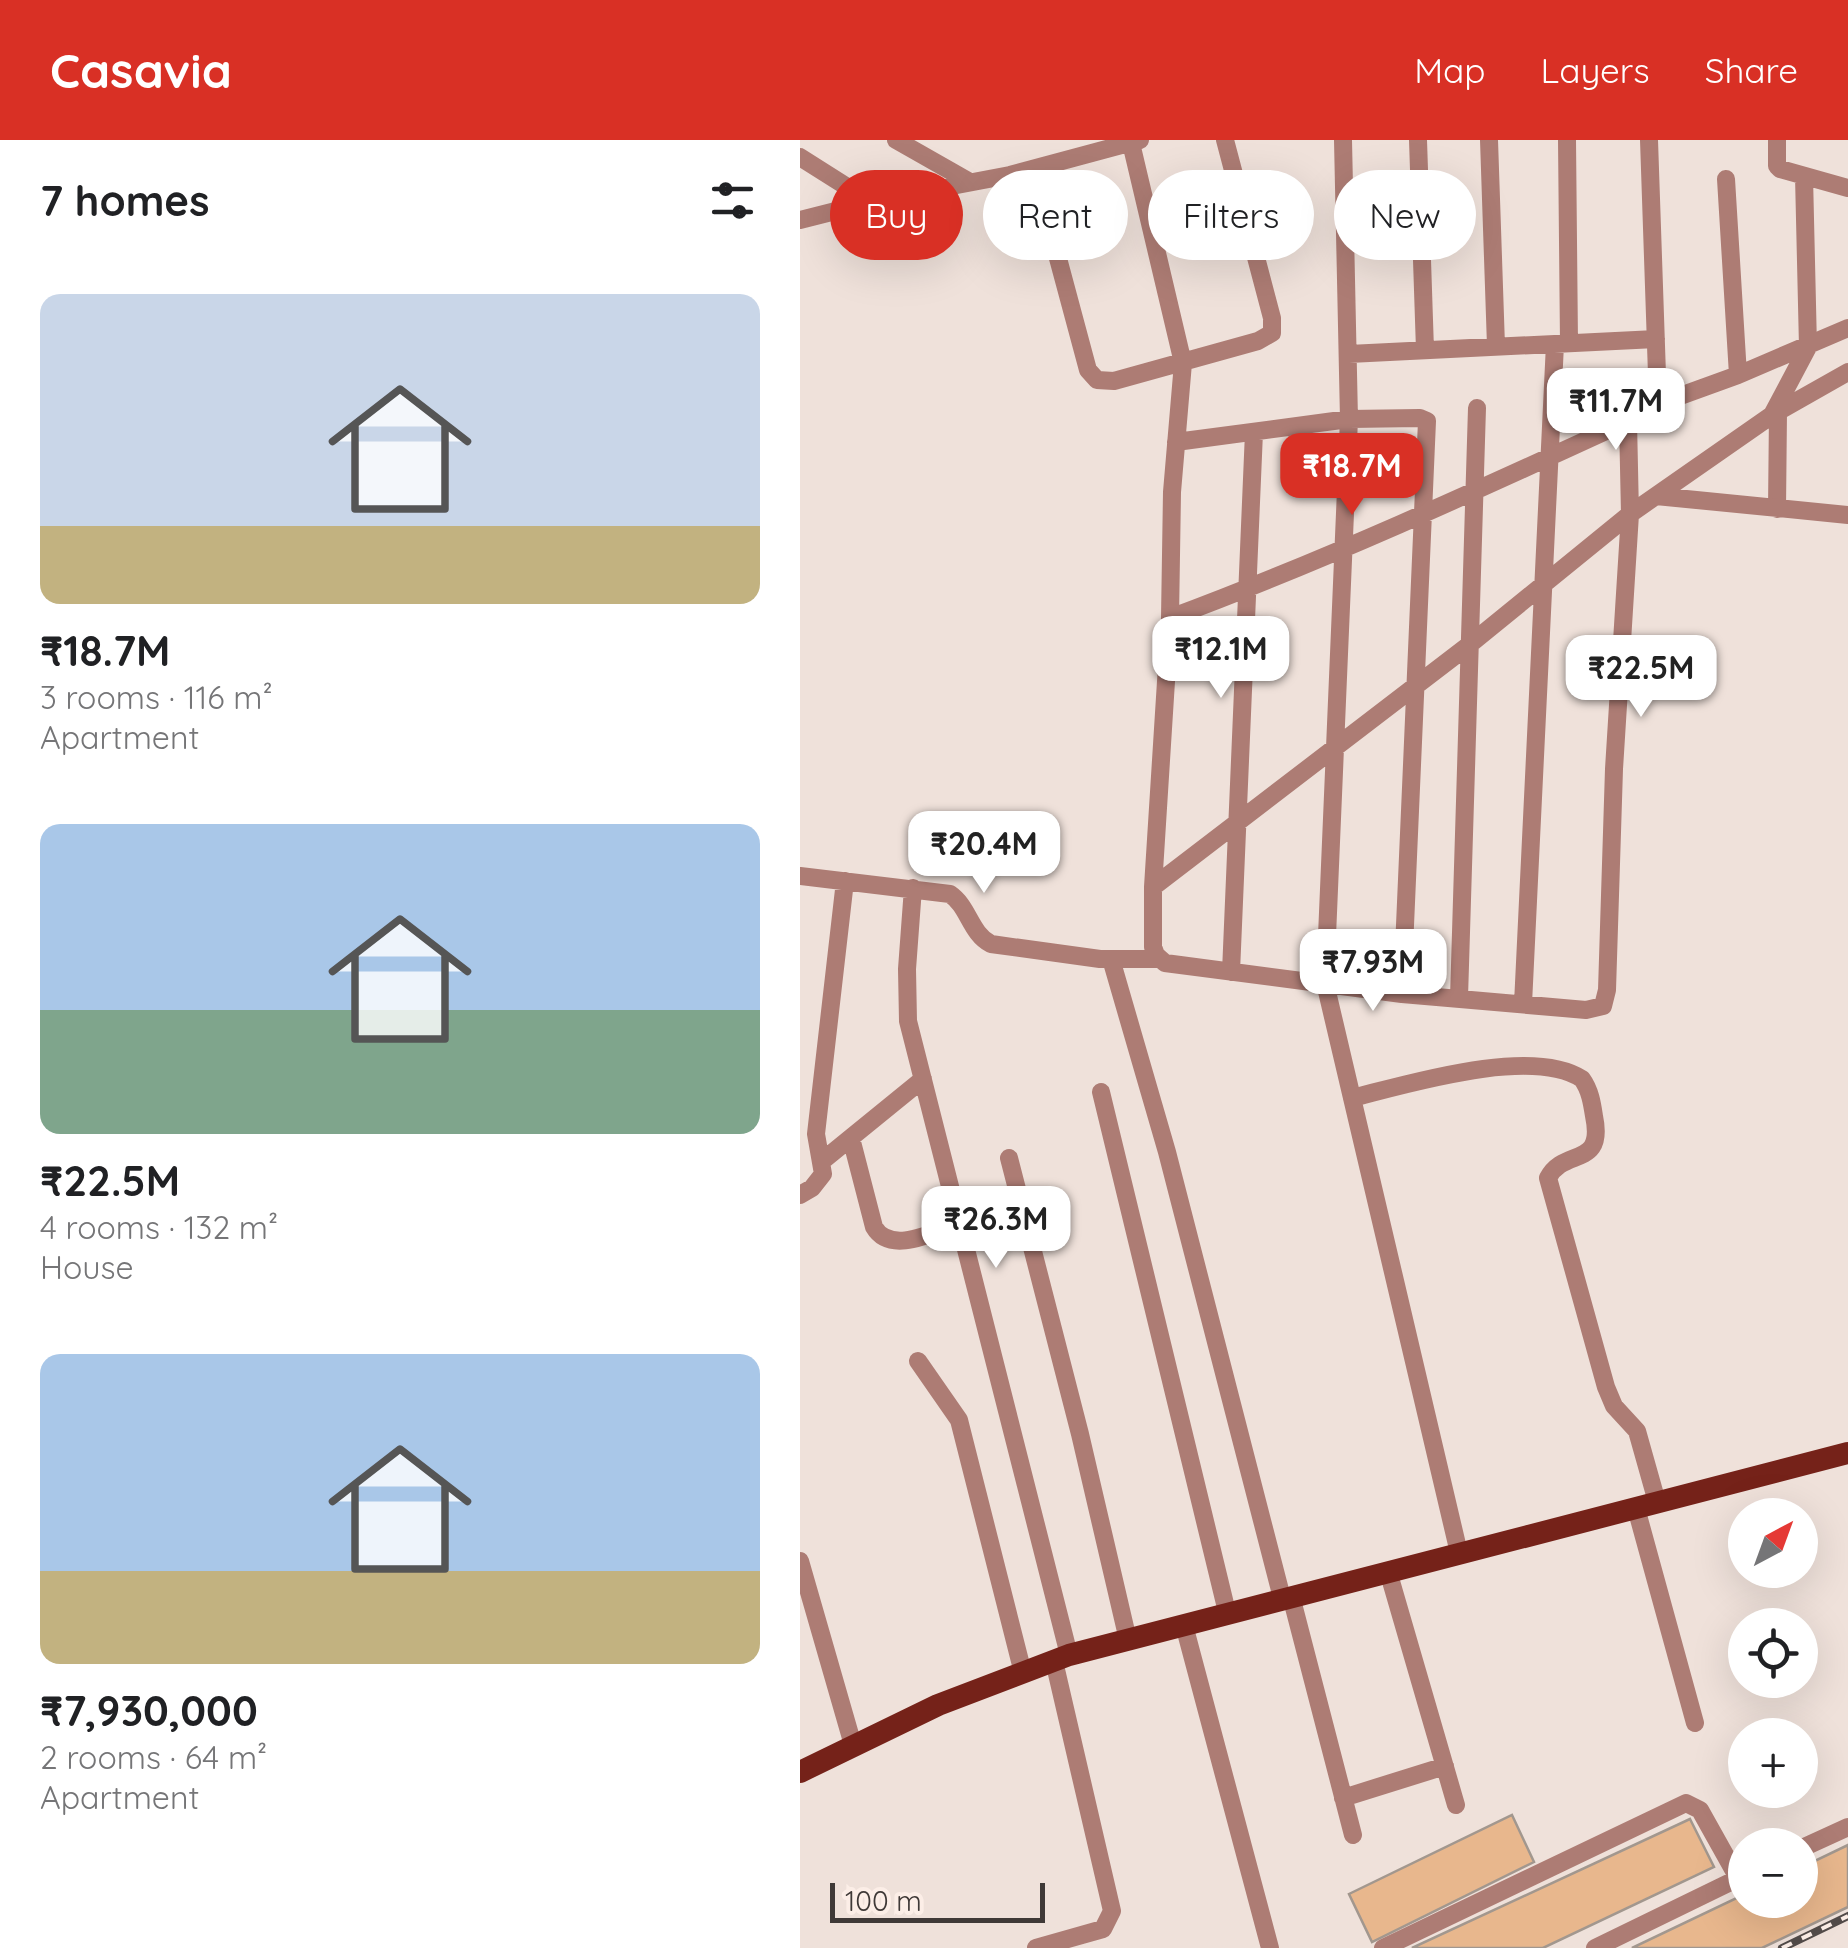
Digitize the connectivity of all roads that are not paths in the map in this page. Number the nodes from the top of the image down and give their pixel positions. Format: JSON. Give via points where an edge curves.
{"nodes":[{"id":1,"x":896,"y":140,"type":"edge"},
{"id":2,"x":1225,"y":140,"type":"edge"},
{"id":3,"x":1343,"y":140,"type":"edge"},
{"id":4,"x":1418,"y":140,"type":"edge"},
{"id":5,"x":1490,"y":140,"type":"edge"},
{"id":6,"x":1566,"y":140,"type":"edge"},
{"id":7,"x":1649,"y":140,"type":"edge"},
{"id":8,"x":1776,"y":140,"type":"edge"},
{"id":9,"x":1136,"y":141,"type":"edge"},
{"id":10,"x":1097,"y":144,"type":"edge"},
{"id":11,"x":800,"y":157,"type":"edge"},
{"id":12,"x":1034,"y":169,"type":"junction"},
{"id":13,"x":830,"y":176,"type":"edge"},
{"id":14,"x":1804,"y":176,"type":"junction"},
{"id":15,"x":1726,"y":178,"type":"dead end"},
{"id":16,"x":970,"y":182,"type":"junction"},
{"id":17,"x":963,"y":183,"type":"edge"},
{"id":18,"x":1848,"y":185,"type":"edge"},
{"id":19,"x":830,"y":212,"type":"edge"},
{"id":20,"x":800,"y":220,"type":"edge"},
{"id":21,"x":1848,"y":328,"type":"edge"},
{"id":22,"x":1656,"y":340,"type":"junction"},
{"id":23,"x":1562,"y":344,"type":"junction"},
{"id":24,"x":1496,"y":346,"type":"junction"},
{"id":25,"x":1808,"y":347,"type":"junction"},
{"id":26,"x":1425,"y":350,"type":"junction"},
{"id":27,"x":1349,"y":354,"type":"junction"},
{"id":28,"x":1183,"y":362,"type":"junction"},
{"id":29,"x":1848,"y":372,"type":"edge"},
{"id":30,"x":1738,"y":375,"type":"junction"},
{"id":31,"x":1658,"y":404,"type":"junction"},
{"id":32,"x":1476,"y":408,"type":"dead end"},
{"id":33,"x":1775,"y":413,"type":"junction"},
{"id":34,"x":1349,"y":419,"type":"junction"},
{"id":35,"x":1628,"y":420,"type":"junction"},
{"id":36,"x":1254,"y":432,"type":"junction"},
{"id":37,"x":1176,"y":442,"type":"junction"},
{"id":38,"x":1550,"y":457,"type":"junction"},
{"id":39,"x":1475,"y":488,"type":"junction"},
{"id":40,"x":1656,"y":496,"type":"junction"},
{"id":41,"x":1777,"y":509,"type":"junction"},
{"id":42,"x":1424,"y":513,"type":"junction"},
{"id":43,"x":1630,"y":514,"type":"junction"},
{"id":44,"x":1848,"y":515,"type":"edge"},
{"id":45,"x":1344,"y":547,"type":"junction"},
{"id":46,"x":1543,"y":582,"type":"junction"},
{"id":47,"x":1249,"y":588,"type":"junction"},
{"id":48,"x":1170,"y":618,"type":"junction"},
{"id":49,"x":1469,"y":646,"type":"junction"},
{"id":50,"x":1413,"y":687,"type":"junction"},
{"id":51,"x":1334,"y":746,"type":"junction"},
{"id":52,"x":1240,"y":821,"type":"junction"},
{"id":53,"x":800,"y":876,"type":"edge"},
{"id":54,"x":845,"y":882,"type":"junction"},
{"id":55,"x":1152,"y":886,"type":"junction"},
{"id":56,"x":913,"y":888,"type":"junction"},
{"id":57,"x":1111,"y":959,"type":"junction"},
{"id":58,"x":1160,"y":960,"type":"junction"},
{"id":59,"x":1232,"y":972,"type":"junction"},
{"id":60,"x":1325,"y":983,"type":"junction"},
{"id":61,"x":1402,"y":994,"type":"junction"},
{"id":62,"x":1458,"y":998,"type":"junction"},
{"id":63,"x":1523,"y":1004,"type":"junction"},
{"id":64,"x":923,"y":1080,"type":"junction"},
{"id":65,"x":1102,"y":1092,"type":"dead end"},
{"id":66,"x":1352,"y":1098,"type":"junction"},
{"id":67,"x":851,"y":1138,"type":"junction"},
{"id":68,"x":1009,"y":1158,"type":"dead end"},
{"id":69,"x":821,"y":1162,"type":"junction"},
{"id":70,"x":800,"y":1195,"type":"edge"},
{"id":71,"x":960,"y":1223,"type":"junction"},
{"id":72,"x":918,"y":1361,"type":"dead end"},
{"id":73,"x":1848,"y":1452,"type":"edge"},
{"id":74,"x":1646,"y":1505,"type":"junction"},
{"id":75,"x":1460,"y":1553,"type":"junction"},
{"id":76,"x":800,"y":1560,"type":"edge"},
{"id":77,"x":1388,"y":1572,"type":"junction"},
{"id":78,"x":1286,"y":1598,"type":"junction"},
{"id":79,"x":1227,"y":1612,"type":"junction"},
{"id":80,"x":1184,"y":1625,"type":"junction"},
{"id":81,"x":1128,"y":1640,"type":"junction"},
{"id":82,"x":1061,"y":1658,"type":"junction"},
{"id":83,"x":1023,"y":1673,"type":"junction"},
{"id":84,"x":1696,"y":1723,"type":"dead end"},
{"id":85,"x":853,"y":1745,"type":"junction"},
{"id":86,"x":1445,"y":1766,"type":"junction"},
{"id":87,"x":800,"y":1772,"type":"edge"},
{"id":88,"x":1344,"y":1798,"type":"junction"},
{"id":89,"x":1456,"y":1805,"type":"dead end"},
{"id":90,"x":1848,"y":1827,"type":"edge"},
{"id":91,"x":1353,"y":1835,"type":"dead end"},
{"id":92,"x":1818,"y":1841,"type":"edge"},
{"id":93,"x":1728,"y":1854,"type":"edge"},
{"id":94,"x":1728,"y":1883,"type":"edge"},
{"id":95,"x":1036,"y":1948,"type":"edge"},
{"id":96,"x":1270,"y":1948,"type":"edge"},
{"id":97,"x":1383,"y":1948,"type":"edge"},
{"id":98,"x":1595,"y":1948,"type":"edge"}],
"edges":[{"from":1,"to":16,"type":"street"},
{"from":2,"to":28,"type":"street","via":[[1272,333]]},
{"from":3,"to":27,"type":"street"},
{"from":4,"to":26,"type":"street"},
{"from":5,"to":24,"type":"street"},
{"from":6,"to":23,"type":"street"},
{"from":7,"to":22,"type":"street"},
{"from":8,"to":14,"type":"street","via":[[1777,166]]},
{"from":9,"to":10,"type":"street"},
{"from":9,"to":28,"type":"street"},
{"from":10,"to":12,"type":"street"},
{"from":11,"to":13,"type":"street"},
{"from":12,"to":16,"type":"street"},
{"from":12,"to":28,"type":"street","via":[[1090,374],[1114,381]]},
{"from":14,"to":18,"type":"street"},
{"from":14,"to":25,"type":"street"},
{"from":15,"to":30,"type":"street"},
{"from":16,"to":17,"type":"street"},
{"from":19,"to":20,"type":"street"},
{"from":21,"to":25,"type":"street"},
{"from":22,"to":23,"type":"street"},
{"from":22,"to":31,"type":"street"},
{"from":23,"to":24,"type":"street"},
{"from":23,"to":38,"type":"street"},
{"from":24,"to":26,"type":"street"},
{"from":25,"to":30,"type":"street"},
{"from":25,"to":33,"type":"street"},
{"from":26,"to":27,"type":"street"},
{"from":27,"to":34,"type":"street"},
{"from":28,"to":37,"type":"street"},
{"from":29,"to":33,"type":"street"},
{"from":30,"to":31,"type":"street"},
{"from":31,"to":35,"type":"street"},
{"from":32,"to":39,"type":"street"},
{"from":33,"to":40,"type":"street"},
{"from":33,"to":41,"type":"street"},
{"from":34,"to":36,"type":"street"},
{"from":34,"to":42,"type":"street","via":[[1428,421]]},
{"from":34,"to":45,"type":"street"},
{"from":35,"to":38,"type":"street"},
{"from":35,"to":43,"type":"street"},
{"from":36,"to":37,"type":"street"},
{"from":36,"to":47,"type":"street"},
{"from":37,"to":48,"type":"street"},
{"from":38,"to":39,"type":"street"},
{"from":38,"to":46,"type":"street"},
{"from":39,"to":42,"type":"street"},
{"from":39,"to":49,"type":"street"},
{"from":40,"to":41,"type":"street"},
{"from":40,"to":43,"type":"street"},
{"from":41,"to":44,"type":"street"},
{"from":42,"to":45,"type":"street"},
{"from":42,"to":50,"type":"street"},
{"from":43,"to":46,"type":"street"},
{"from":43,"to":63,"type":"street","via":[[1607,1000],[1586,1010]]},
{"from":45,"to":47,"type":"street"},
{"from":45,"to":51,"type":"street"},
{"from":46,"to":49,"type":"street"},
{"from":46,"to":63,"type":"street"},
{"from":47,"to":48,"type":"street"},
{"from":47,"to":52,"type":"street"},
{"from":48,"to":55,"type":"street"},
{"from":49,"to":50,"type":"street"},
{"from":49,"to":62,"type":"street"},
{"from":50,"to":51,"type":"street"},
{"from":50,"to":61,"type":"street"},
{"from":51,"to":52,"type":"street"},
{"from":51,"to":60,"type":"street"},
{"from":52,"to":55,"type":"street"},
{"from":52,"to":59,"type":"street"},
{"from":53,"to":54,"type":"street"},
{"from":54,"to":56,"type":"street"},
{"from":54,"to":69,"type":"street","via":[[816,1134]]},
{"from":55,"to":58,"type":"street","via":[[1153,947]]},
{"from":56,"to":57,"type":"street","via":[[958,899],[990,944]]},
{"from":56,"to":64,"type":"street","via":[[906,1001]]},
{"from":57,"to":58,"type":"street"},
{"from":57,"to":78,"type":"street"},
{"from":58,"to":59,"type":"street"},
{"from":59,"to":60,"type":"street"},
{"from":60,"to":61,"type":"street"},
{"from":60,"to":66,"type":"street"},
{"from":61,"to":62,"type":"street"},
{"from":62,"to":63,"type":"street"},
{"from":64,"to":67,"type":"street"},
{"from":64,"to":71,"type":"street"},
{"from":65,"to":79,"type":"street"},
{"from":66,"to":74,"type":"street","via":[[1474,1069],[1558,1068],[1582,1079],[1596,1144],[1548,1178],[1606,1387],[1637,1432]]},
{"from":66,"to":75,"type":"street"},
{"from":67,"to":69,"type":"street"},
{"from":67,"to":71,"type":"street","via":[[881,1237],[896,1241]]},
{"from":68,"to":81,"type":"street"},
{"from":69,"to":70,"type":"street","via":[[818,1182]]},
{"from":71,"to":82,"type":"street"},
{"from":72,"to":83,"type":"street","via":[[960,1420]]},
{"from":73,"to":74,"type":"main road"},
{"from":74,"to":75,"type":"main road"},
{"from":74,"to":84,"type":"street"},
{"from":75,"to":77,"type":"main road"},
{"from":76,"to":85,"type":"street"},
{"from":77,"to":78,"type":"main road"},
{"from":77,"to":86,"type":"street"},
{"from":78,"to":79,"type":"main road"},
{"from":78,"to":88,"type":"street"},
{"from":79,"to":80,"type":"main road"},
{"from":80,"to":81,"type":"main road"},
{"from":80,"to":96,"type":"street"},
{"from":81,"to":82,"type":"main road"},
{"from":82,"to":83,"type":"main road"},
{"from":82,"to":95,"type":"street","via":[[1112,1911],[1103,1930]]},
{"from":83,"to":85,"type":"main road"},
{"from":85,"to":87,"type":"main road"},
{"from":86,"to":88,"type":"street"},
{"from":86,"to":89,"type":"street"},
{"from":88,"to":91,"type":"street"},
{"from":90,"to":92,"type":"street"},
{"from":93,"to":97,"type":"street","via":[[1700,1810],[1686,1803]]},
{"from":94,"to":98,"type":"street"}]}
